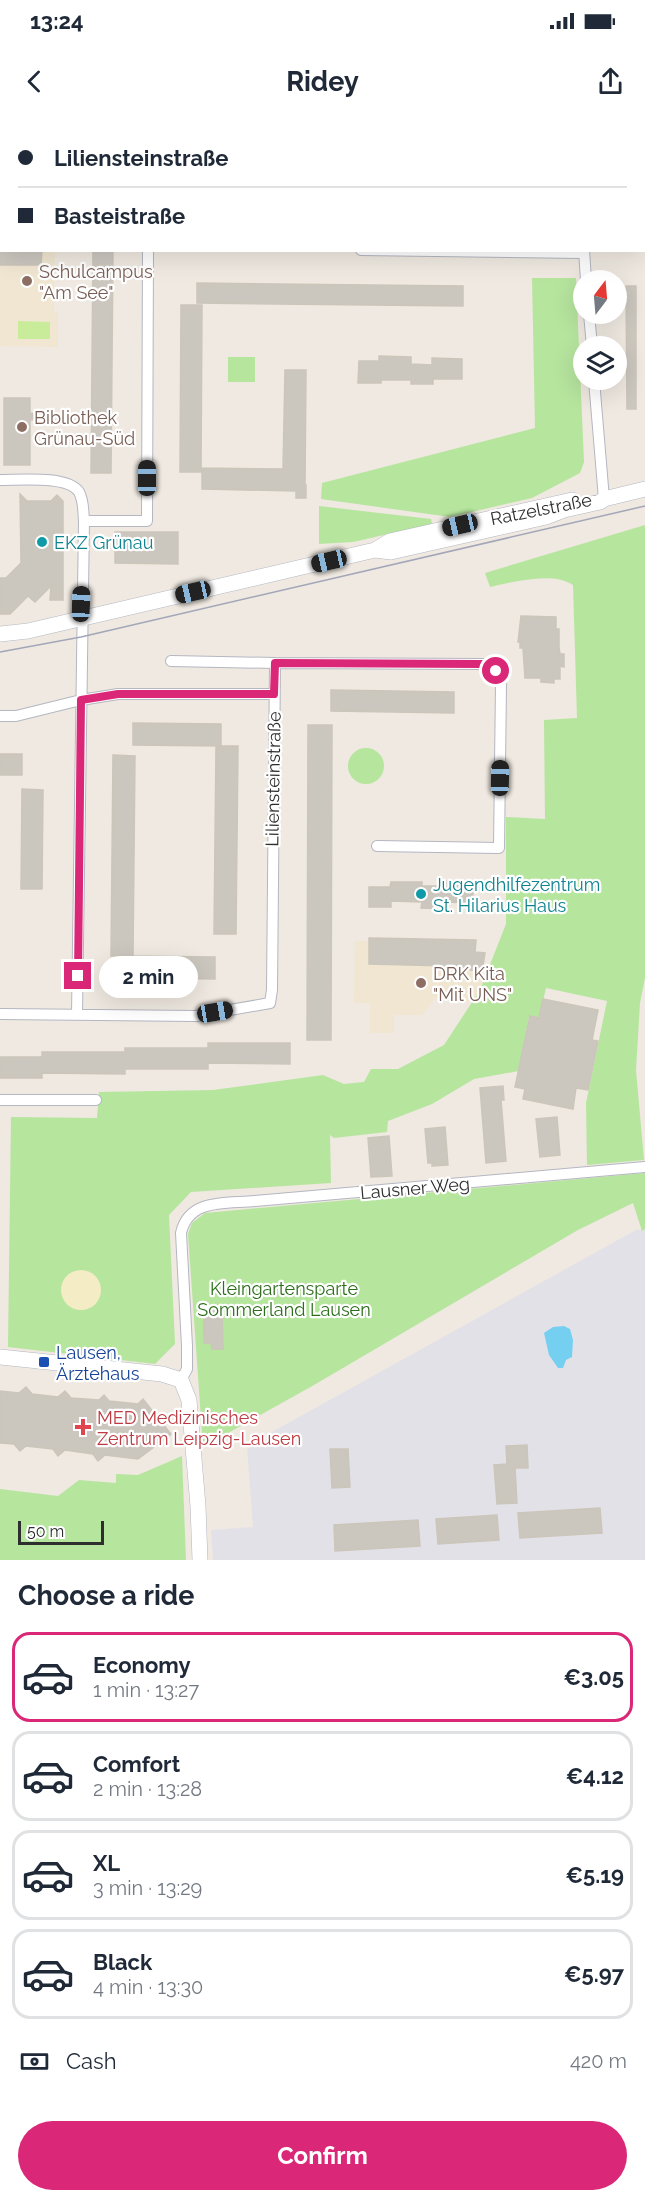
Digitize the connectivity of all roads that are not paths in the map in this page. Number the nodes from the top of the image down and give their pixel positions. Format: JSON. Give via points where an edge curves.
{"nodes":[{"id":1,"x":148,"y":252,"type":"edge"},
{"id":2,"x":584,"y":252,"type":"edge"},
{"id":3,"x":585,"y":270,"type":"edge"},
{"id":4,"x":595,"y":390,"type":"edge"},
{"id":5,"x":0,"y":480,"type":"edge"},
{"id":6,"x":645,"y":489,"type":"edge"},
{"id":7,"x":604,"y":499,"type":"junction"},
{"id":8,"x":84,"y":521,"type":"junction"},
{"id":9,"x":81,"y":618,"type":"junction"},
{"id":10,"x":0,"y":634,"type":"edge"},
{"id":11,"x":171,"y":661,"type":"dead end"},
{"id":12,"x":275,"y":663,"type":"junction"},
{"id":13,"x":274,"y":694,"type":"junction"},
{"id":14,"x":81,"y":700,"type":"junction"},
{"id":15,"x":0,"y":716,"type":"edge"},
{"id":16,"x":377,"y":846,"type":"dead end"},
{"id":17,"x":0,"y":1014,"type":"edge"},
{"id":18,"x":77,"y":1015,"type":"junction"},
{"id":19,"x":0,"y":1100,"type":"edge"},
{"id":20,"x":96,"y":1100,"type":"dead end"},
{"id":21,"x":645,"y":1167,"type":"edge"},
{"id":22,"x":0,"y":1357,"type":"edge"},
{"id":23,"x":181,"y":1380,"type":"junction"},
{"id":24,"x":200,"y":1560,"type":"edge"}],
"edges":[{"from":1,"to":8,"type":"street","via":[[147,521]]},
{"from":2,"to":3,"type":"street"},
{"from":4,"to":7,"type":"street"},
{"from":5,"to":8,"type":"street","via":[[68,484],[78,490],[83,500]]},
{"from":6,"to":7,"type":"main road","name":"Ratzelstraße"},
{"from":7,"to":9,"type":"main road","name":"Ratzelstraße","via":[[546,517],[391,552],[375,550]]},
{"from":8,"to":9,"type":"street"},
{"from":9,"to":10,"type":"main road","name":"Ratzelstraße"},
{"from":9,"to":14,"type":"street"},
{"from":11,"to":12,"type":"street"},
{"from":12,"to":13,"type":"street","name":"Liliensteinstraße"},
{"from":12,"to":16,"type":"street","via":[[483,664],[496,671],[501,685],[499,848]]},
{"from":13,"to":14,"type":"street","via":[[118,694]]},
{"from":13,"to":18,"type":"street","name":"Liliensteinstraße","via":[[270,1003],[196,1016]]},
{"from":14,"to":15,"type":"street","via":[[16,716]]},
{"from":14,"to":18,"type":"street"},
{"from":17,"to":18,"type":"street","name":"Liliensteinstraße"},
{"from":19,"to":20,"type":"street"},
{"from":21,"to":23,"type":"street","name":"Lausner Weg","via":[[195,1209],[181,1233],[187,1346],[187,1369]]},
{"from":22,"to":23,"type":"main road","via":[[162,1374]]},
{"from":23,"to":24,"type":"main road","via":[[189,1400]]}]}
